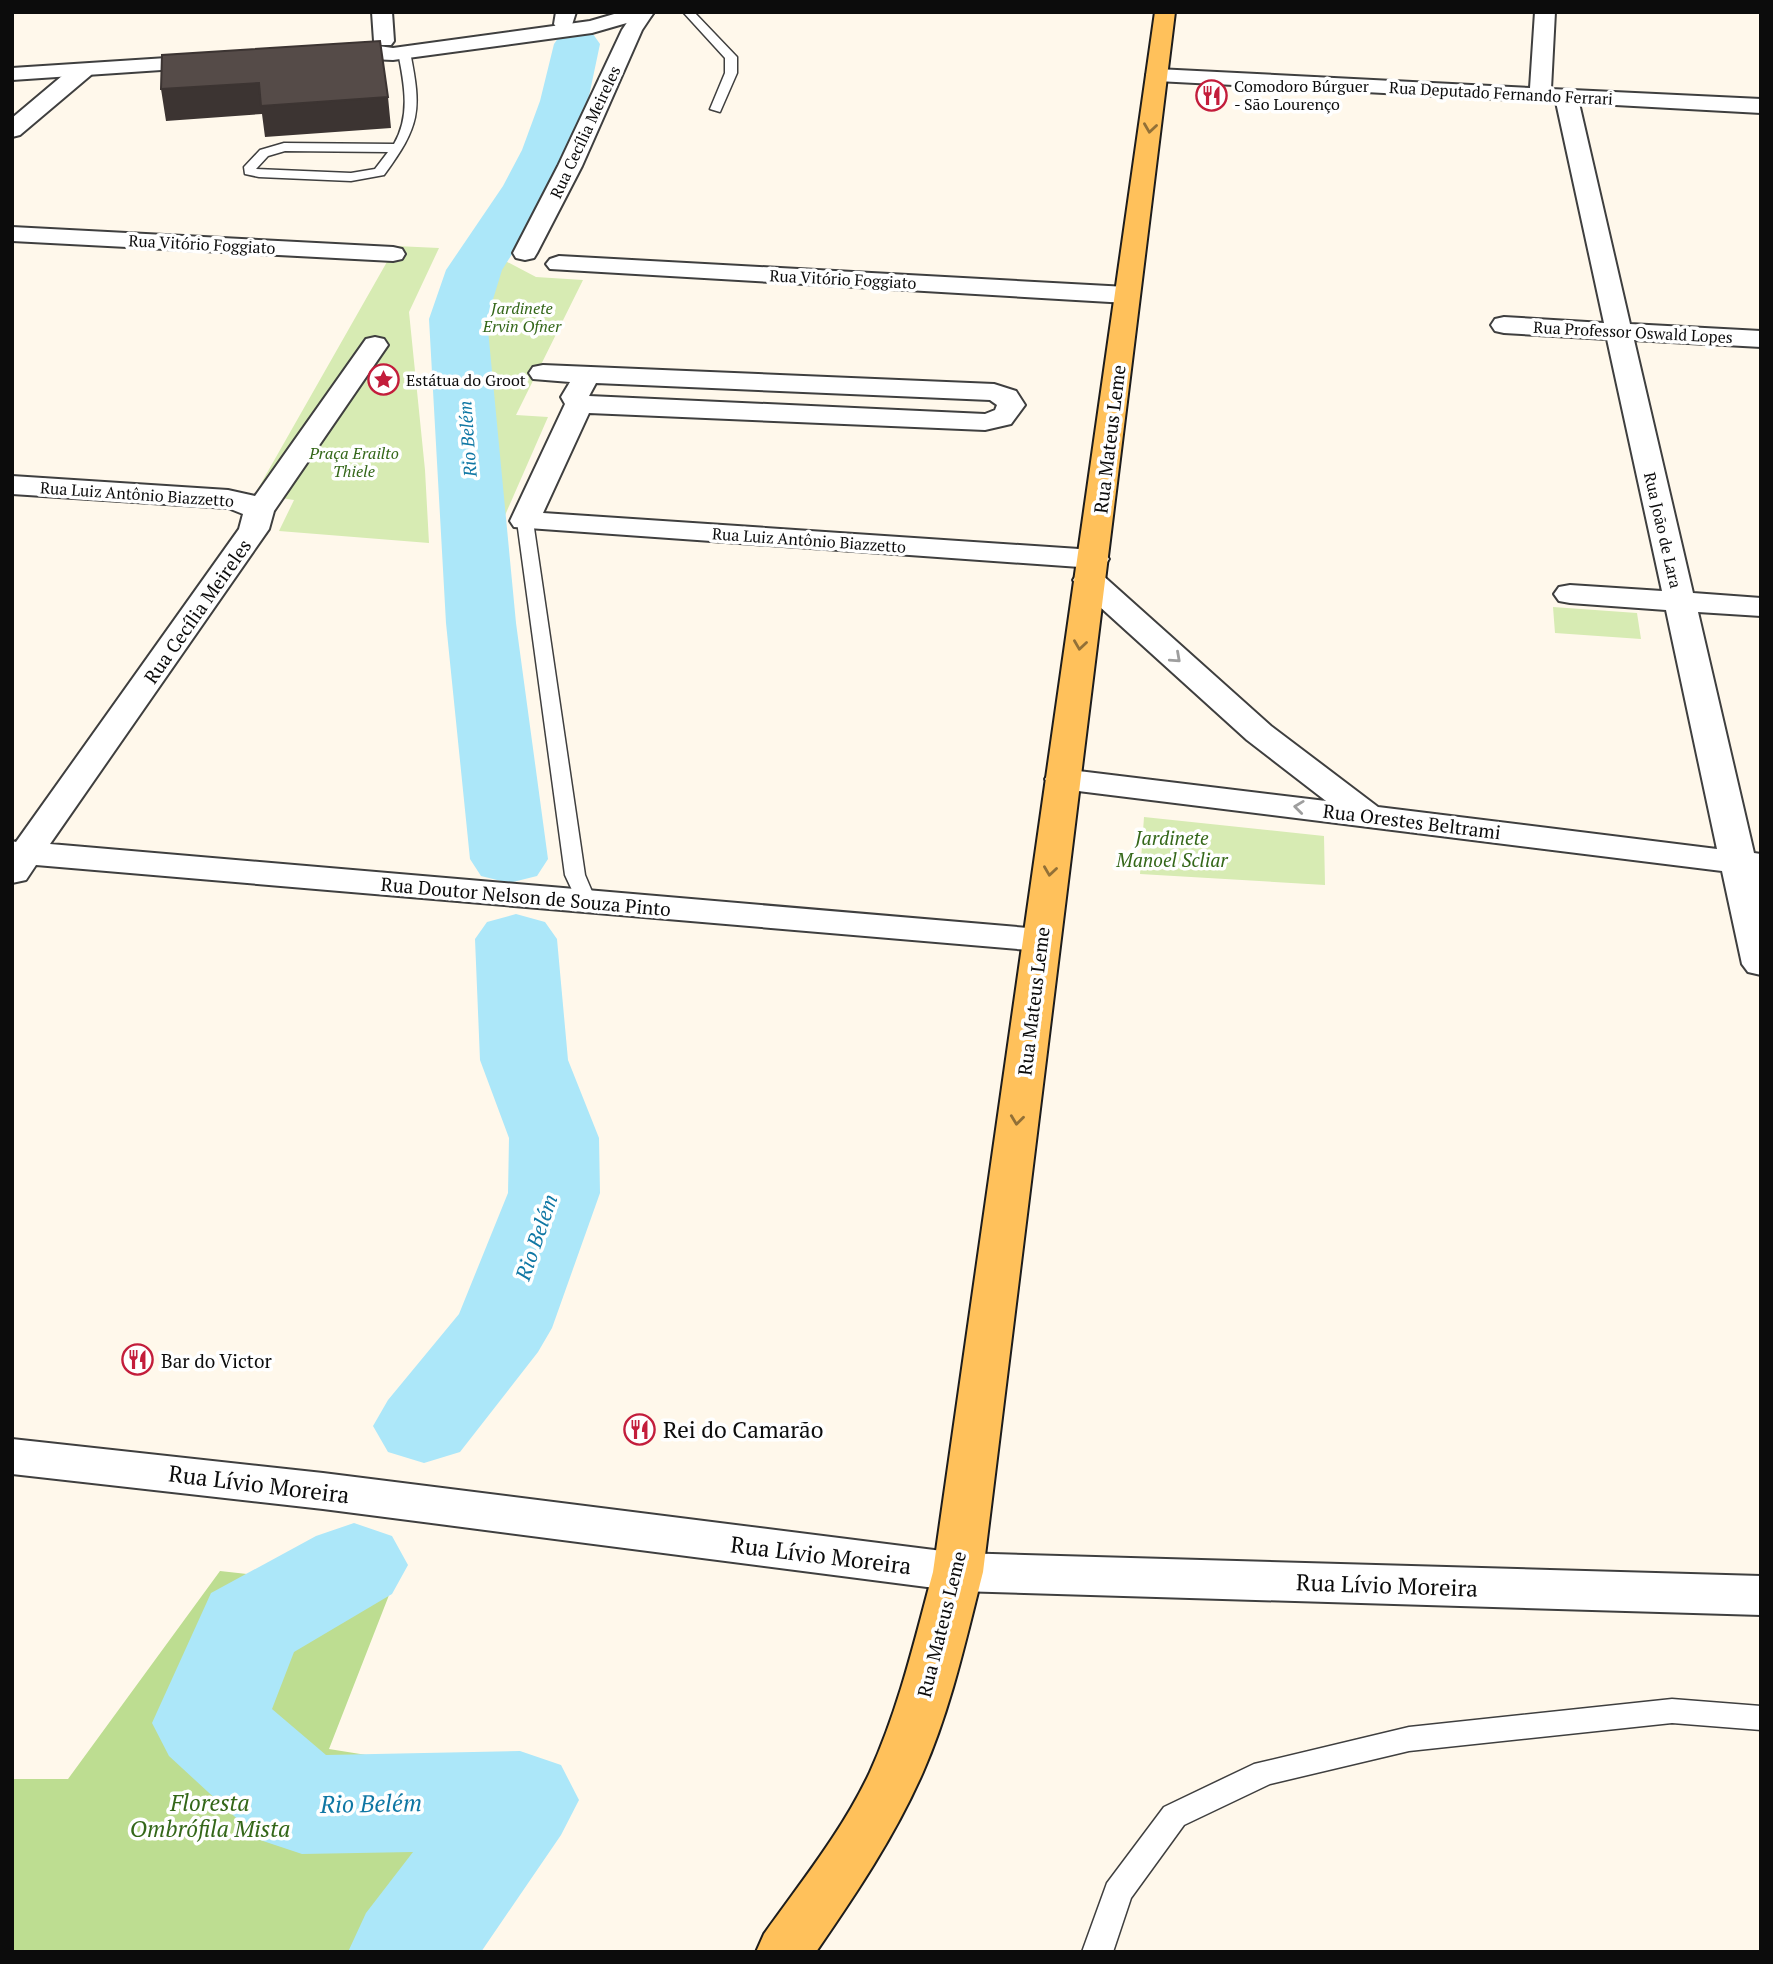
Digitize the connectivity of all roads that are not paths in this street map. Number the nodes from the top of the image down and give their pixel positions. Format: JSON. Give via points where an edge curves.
{"nodes":[{"id":1,"x":382,"y":12,"type":"edge"},
{"id":2,"x":644,"y":12,"type":"edge"},
{"id":3,"x":688,"y":12,"type":"edge"},
{"id":4,"x":1165,"y":12,"type":"edge"},
{"id":5,"x":1545,"y":12,"type":"edge"},
{"id":6,"x":565,"y":18,"type":"edge"},
{"id":7,"x":388,"y":48,"type":"junction"},
{"id":8,"x":312,"y":54,"type":"edge"},
{"id":9,"x":231,"y":60,"type":"edge"},
{"id":10,"x":83,"y":70,"type":"junction"},
{"id":11,"x":12,"y":74,"type":"edge"},
{"id":12,"x":1157,"y":75,"type":"junction"},
{"id":13,"x":410,"y":90,"type":"junction"},
{"id":14,"x":1553,"y":96,"type":"junction"},
{"id":15,"x":1761,"y":106,"type":"edge"},
{"id":16,"x":716,"y":109,"type":"dead end"},
{"id":17,"x":12,"y":130,"type":"edge"},
{"id":18,"x":397,"y":148,"type":"junction"},
{"id":19,"x":12,"y":234,"type":"edge"},
{"id":20,"x":525,"y":253,"type":"dead end"},
{"id":21,"x":393,"y":254,"type":"dead end"},
{"id":22,"x":559,"y":264,"type":"dead end"},
{"id":23,"x":1127,"y":295,"type":"junction"},
{"id":24,"x":1504,"y":325,"type":"dead end"},
{"id":25,"x":1619,"y":331,"type":"junction"},
{"id":26,"x":1761,"y":339,"type":"edge"},
{"id":27,"x":375,"y":345,"type":"dead end"},
{"id":28,"x":543,"y":373,"type":"dead end"},
{"id":29,"x":587,"y":375,"type":"junction"},
{"id":30,"x":579,"y":404,"type":"junction"},
{"id":31,"x":12,"y":485,"type":"edge"},
{"id":32,"x":259,"y":511,"type":"junction"},
{"id":33,"x":525,"y":521,"type":"junction"},
{"id":34,"x":1091,"y":569,"type":"junction"},
{"id":35,"x":1570,"y":594,"type":"dead end"},
{"id":36,"x":1679,"y":601,"type":"junction"},
{"id":37,"x":1761,"y":607,"type":"edge"},
{"id":38,"x":1062,"y":779,"type":"junction"},
{"id":39,"x":1367,"y":815,"type":"junction"},
{"id":40,"x":17,"y":860,"type":"edge"},
{"id":41,"x":1749,"y":863,"type":"edge"},
{"id":42,"x":586,"y":901,"type":"junction"},
{"id":43,"x":1040,"y":940,"type":"junction"},
{"id":44,"x":1761,"y":964,"type":"edge"},
{"id":45,"x":12,"y":1456,"type":"edge"},
{"id":46,"x":958,"y":1572,"type":"junction"},
{"id":47,"x":1761,"y":1596,"type":"edge"},
{"id":48,"x":1761,"y":1718,"type":"edge"},
{"id":49,"x":784,"y":1952,"type":"edge"},
{"id":50,"x":1097,"y":1952,"type":"edge"}],
"edges":[{"from":1,"to":7,"type":"street"},
{"from":2,"to":6,"type":"street"},
{"from":2,"to":7,"type":"street","via":[[592,27]]},
{"from":2,"to":20,"type":"street","name":"Rua Cecília Meireles"},
{"from":3,"to":16,"type":"lane","via":[[731,57],[731,73]]},
{"from":4,"to":12,"type":"main road","name":"Rua Mateus Leme"},
{"from":5,"to":14,"type":"street","name":"Rua João de Lara"},
{"from":6,"to":7,"type":"street"},
{"from":7,"to":8,"type":"street"},
{"from":7,"to":13,"type":"lane"},
{"from":7,"to":13,"type":"lane"},
{"from":9,"to":10,"type":"street"},
{"from":10,"to":11,"type":"street"},
{"from":10,"to":17,"type":"street"},
{"from":12,"to":14,"type":"street","name":"Rua Deputado Fernando Ferrari"},
{"from":12,"to":23,"type":"main road","name":"Rua Mateus Leme","one_way":true},
{"from":13,"to":18,"type":"lane","via":[[411,117]]},
{"from":14,"to":15,"type":"street","name":"Rua Deputado Fernando Ferrari"},
{"from":14,"to":25,"type":"street","name":"Rua João de Lara"},
{"from":18,"to":18,"type":"lane","via":[[379,172],[367,176],[250,171],[264,153],[284,147]]},
{"from":19,"to":21,"type":"street","name":"Rua Vitório Foggiato"},
{"from":22,"to":23,"type":"street","name":"Rua Vitório Foggiato"},
{"from":23,"to":34,"type":"main road","name":"Rua Mateus Leme"},
{"from":24,"to":25,"type":"street","name":"Rua Professor Oswald Lopes"},
{"from":25,"to":26,"type":"street","name":"Rua Professor Oswald Lopes"},
{"from":25,"to":36,"type":"street","name":"Rua João de Lara"},
{"from":27,"to":32,"type":"street","name":"Rua Cecília Meireles"},
{"from":28,"to":29,"type":"street"},
{"from":29,"to":30,"type":"street","via":[[575,397]]},
{"from":29,"to":30,"type":"street","via":[[995,392],[1012,405],[999,420],[985,422]]},
{"from":30,"to":33,"type":"street"},
{"from":31,"to":32,"type":"street","name":"Rua Luiz Antônio Biazzetto","via":[[229,499]]},
{"from":32,"to":40,"type":"street","name":"Rua Cecília Meireles","via":[[254,529]]},
{"from":33,"to":34,"type":"street","name":"Rua Luiz Antônio Biazzetto"},
{"from":33,"to":42,"type":"lane","via":[[575,875]]},
{"from":34,"to":38,"type":"main road","name":"Rua Mateus Leme","one_way":true},
{"from":34,"to":39,"type":"street","one_way":true,"via":[[1259,733]]},
{"from":35,"to":36,"type":"street"},
{"from":36,"to":37,"type":"street"},
{"from":36,"to":41,"type":"street","name":"Rua João de Lara"},
{"from":39,"to":38,"type":"street","name":"Rua Orestes Beltrami","one_way":true},
{"from":38,"to":43,"type":"main road","name":"Rua Mateus Leme","one_way":true},
{"from":39,"to":41,"type":"street","name":"Rua Orestes Beltrami"},
{"from":40,"to":42,"type":"street","name":"Rua Doutor Nelson de Souza Pinto"},
{"from":41,"to":44,"type":"street","name":"Rua João de Lara"},
{"from":42,"to":43,"type":"street","name":"Rua Doutor Nelson de Souza Pinto"},
{"from":43,"to":46,"type":"main road","name":"Rua Mateus Leme","one_way":true},
{"from":45,"to":46,"type":"street","name":"Rua Lívio Moreira"},
{"from":46,"to":47,"type":"street","name":"Rua Lívio Moreira"},
{"from":46,"to":49,"type":"main road","name":"Rua Mateus Leme","via":[[917,1716],[883,1799]]},
{"from":48,"to":50,"type":"lane","via":[[1672,1711],[1409,1739],[1264,1773],[1174,1816],[1118,1892]]}]}
